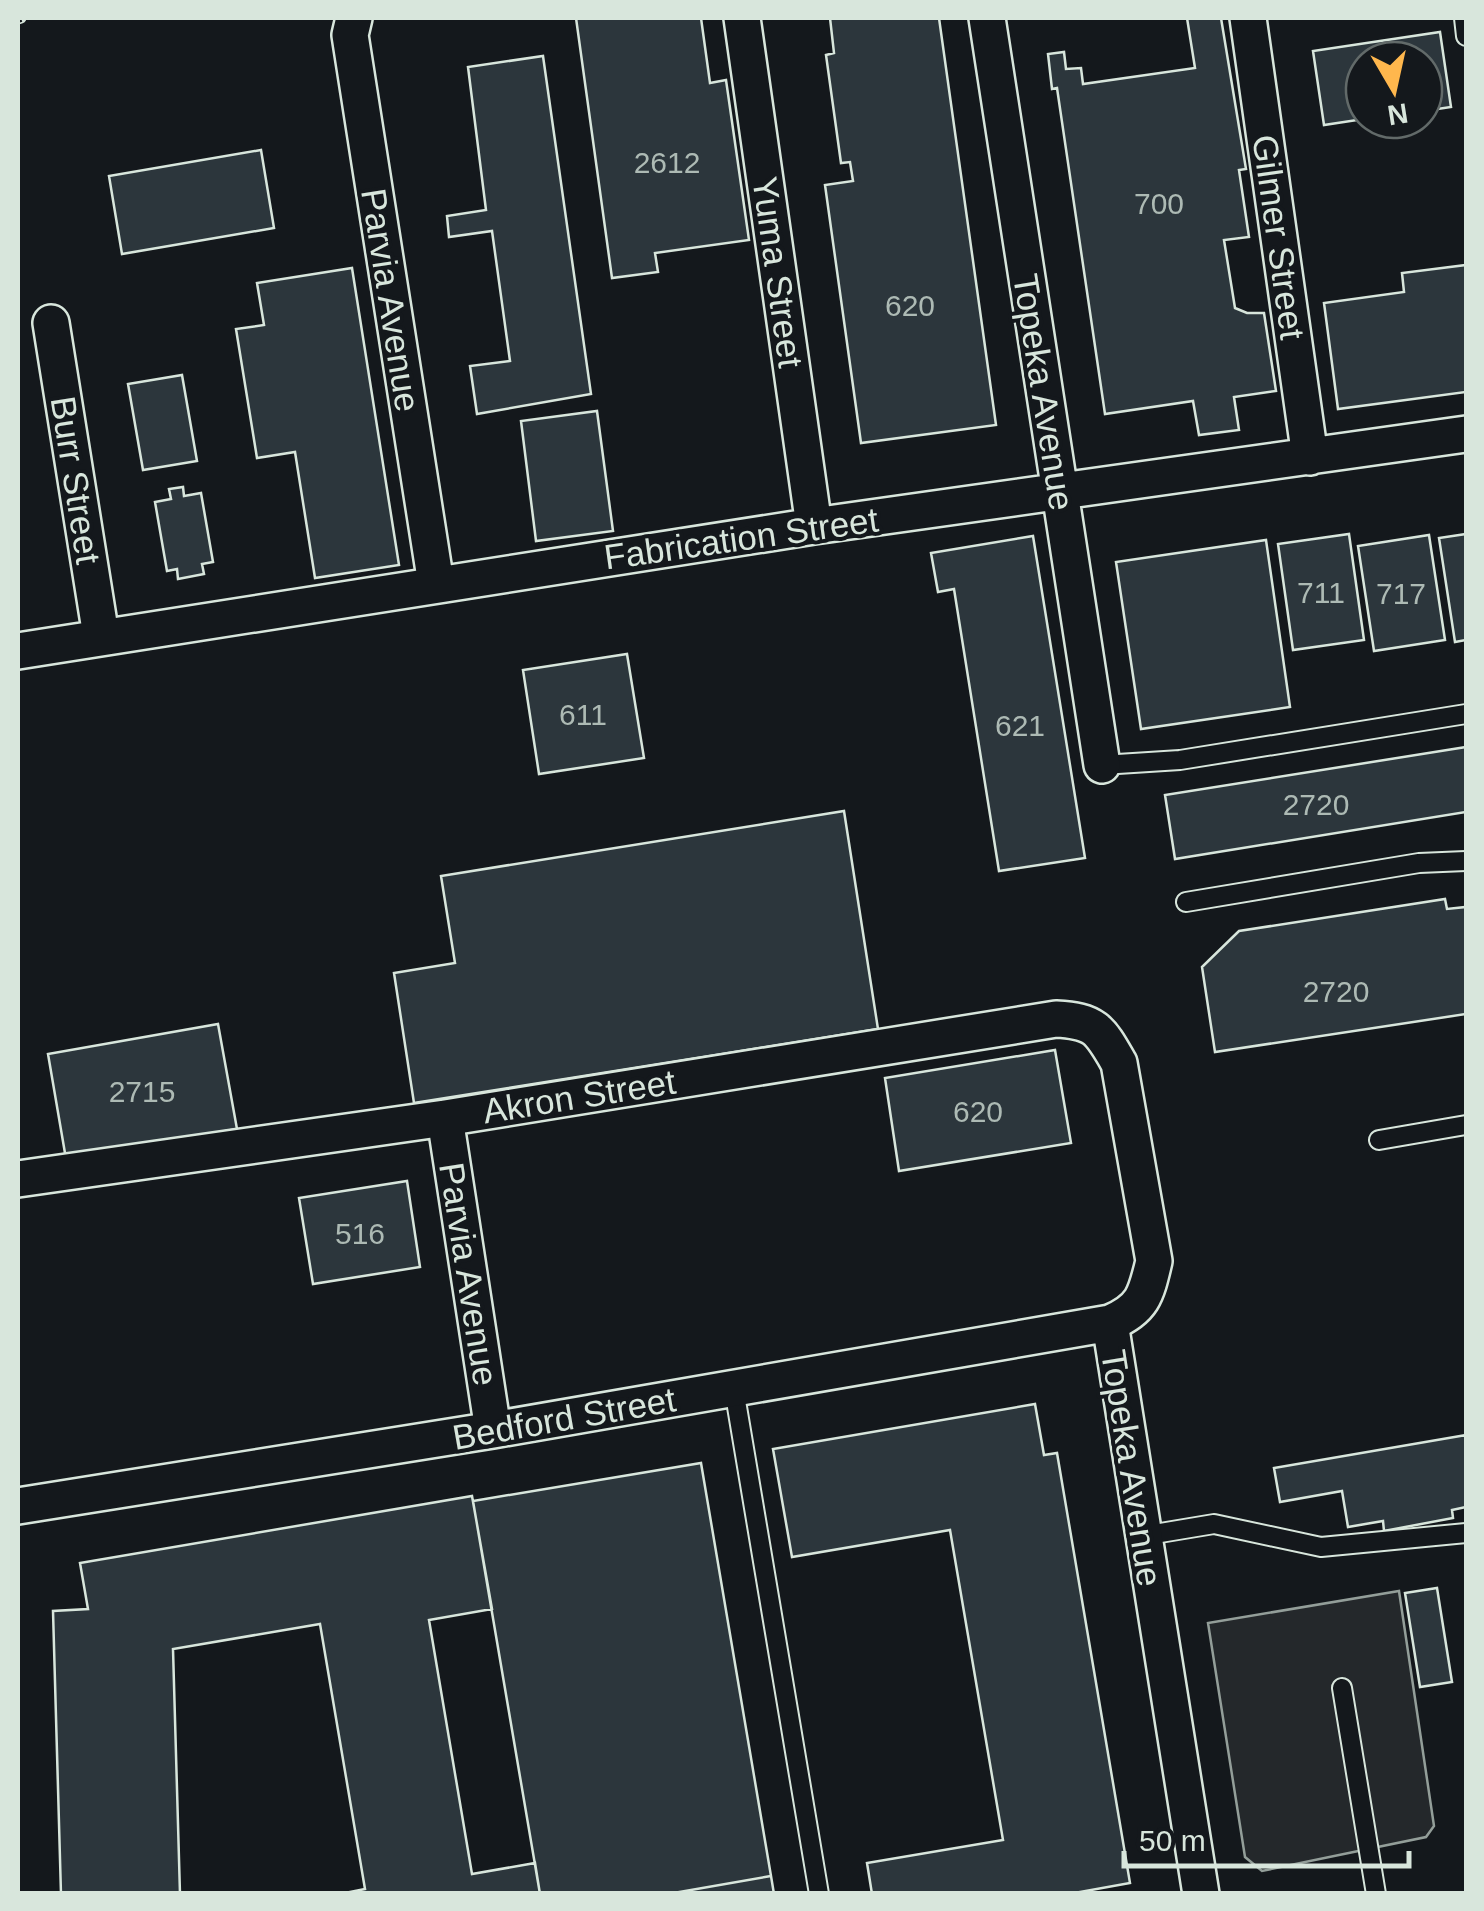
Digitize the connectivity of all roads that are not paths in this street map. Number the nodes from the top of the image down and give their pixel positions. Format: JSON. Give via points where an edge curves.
{"nodes":[{"id":1,"x":354,"y":18,"type":"edge"},
{"id":2,"x":742,"y":18,"type":"edge"},
{"id":3,"x":987,"y":18,"type":"edge"},
{"id":4,"x":1248,"y":18,"type":"edge"},
{"id":5,"x":1464,"y":18,"type":"edge"},
{"id":6,"x":1466,"y":36,"type":"edge"},
{"id":7,"x":52,"y":323,"type":"dead end"},
{"id":8,"x":1466,"y":434,"type":"edge"},
{"id":9,"x":1310,"y":457,"type":"junction"},
{"id":10,"x":1059,"y":492,"type":"junction"},
{"id":11,"x":814,"y":526,"type":"junction"},
{"id":12,"x":436,"y":584,"type":"junction"},
{"id":13,"x":102,"y":636,"type":"junction"},
{"id":14,"x":18,"y":651,"type":"edge"},
{"id":15,"x":1466,"y":714,"type":"edge"},
{"id":16,"x":1102,"y":766,"type":"joint"},
{"id":17,"x":1466,"y":861,"type":"edge"},
{"id":18,"x":1186,"y":902,"type":"dead end"},
{"id":19,"x":1119,"y":1063,"type":"joint"},
{"id":20,"x":445,"y":1118,"type":"junction"},
{"id":21,"x":1466,"y":1126,"type":"edge"},
{"id":22,"x":1379,"y":1140,"type":"dead end"},
{"id":23,"x":18,"y":1178,"type":"edge"},
{"id":24,"x":1110,"y":1323,"type":"junction"},
{"id":25,"x":734,"y":1389,"type":"junction"},
{"id":26,"x":493,"y":1430,"type":"junction"},
{"id":27,"x":18,"y":1506,"type":"edge"},
{"id":28,"x":1466,"y":1532,"type":"edge"},
{"id":29,"x":1142,"y":1536,"type":"junction"},
{"id":30,"x":1342,"y":1688,"type":"dead end"},
{"id":31,"x":818,"y":1894,"type":"edge"},
{"id":32,"x":1200,"y":1894,"type":"edge"},
{"id":33,"x":1376,"y":1894,"type":"edge"}],
"edges":[{"from":1,"to":12,"type":"street","name":"Parvia Avenue","via":[[350,35]]},
{"from":2,"to":11,"type":"street","name":"Yuma Street"},
{"from":3,"to":10,"type":"street","name":"Topeka Avenue"},
{"from":4,"to":9,"type":"street","name":"Gilmer Street"},
{"from":5,"to":6,"type":"lane"},
{"from":7,"to":13,"type":"street","name":"Burr Street"},
{"from":8,"to":9,"type":"street","name":"Fabrication Street"},
{"from":9,"to":10,"type":"street","name":"Fabrication Street"},
{"from":10,"to":11,"type":"street","name":"Fabrication Street"},
{"from":10,"to":16,"type":"street","name":"Topeka Avenue"},
{"from":11,"to":12,"type":"street","name":"Fabrication Street"},
{"from":12,"to":13,"type":"street","name":"Fabrication Street"},
{"from":13,"to":14,"type":"street","name":"Fabrication Street"},
{"from":15,"to":16,"type":"lane","via":[[1180,760]]},
{"from":17,"to":18,"type":"lane"},
{"from":19,"to":20,"type":"street","name":"Akron Street","via":[[1103,1035],[1082,1020],[1056,1019]]},
{"from":19,"to":24,"type":"street","name":"Topeka Avenue","via":[[1154,1261],[1147,1291],[1132,1314]]},
{"from":20,"to":23,"type":"street","name":"Akron Street"},
{"from":20,"to":26,"type":"street","name":"Parvia Avenue"},
{"from":21,"to":22,"type":"lane"},
{"from":24,"to":25,"type":"street","name":"Bedford Street"},
{"from":24,"to":29,"type":"street","name":"Topeka Avenue"},
{"from":25,"to":26,"type":"street","name":"Bedford Street"},
{"from":25,"to":31,"type":"lane"},
{"from":26,"to":27,"type":"street","name":"Bedford Street"},
{"from":28,"to":29,"type":"lane","via":[[1322,1548],[1214,1524]]},
{"from":29,"to":32,"type":"street","name":"Topeka Avenue"},
{"from":30,"to":33,"type":"lane"}]}
